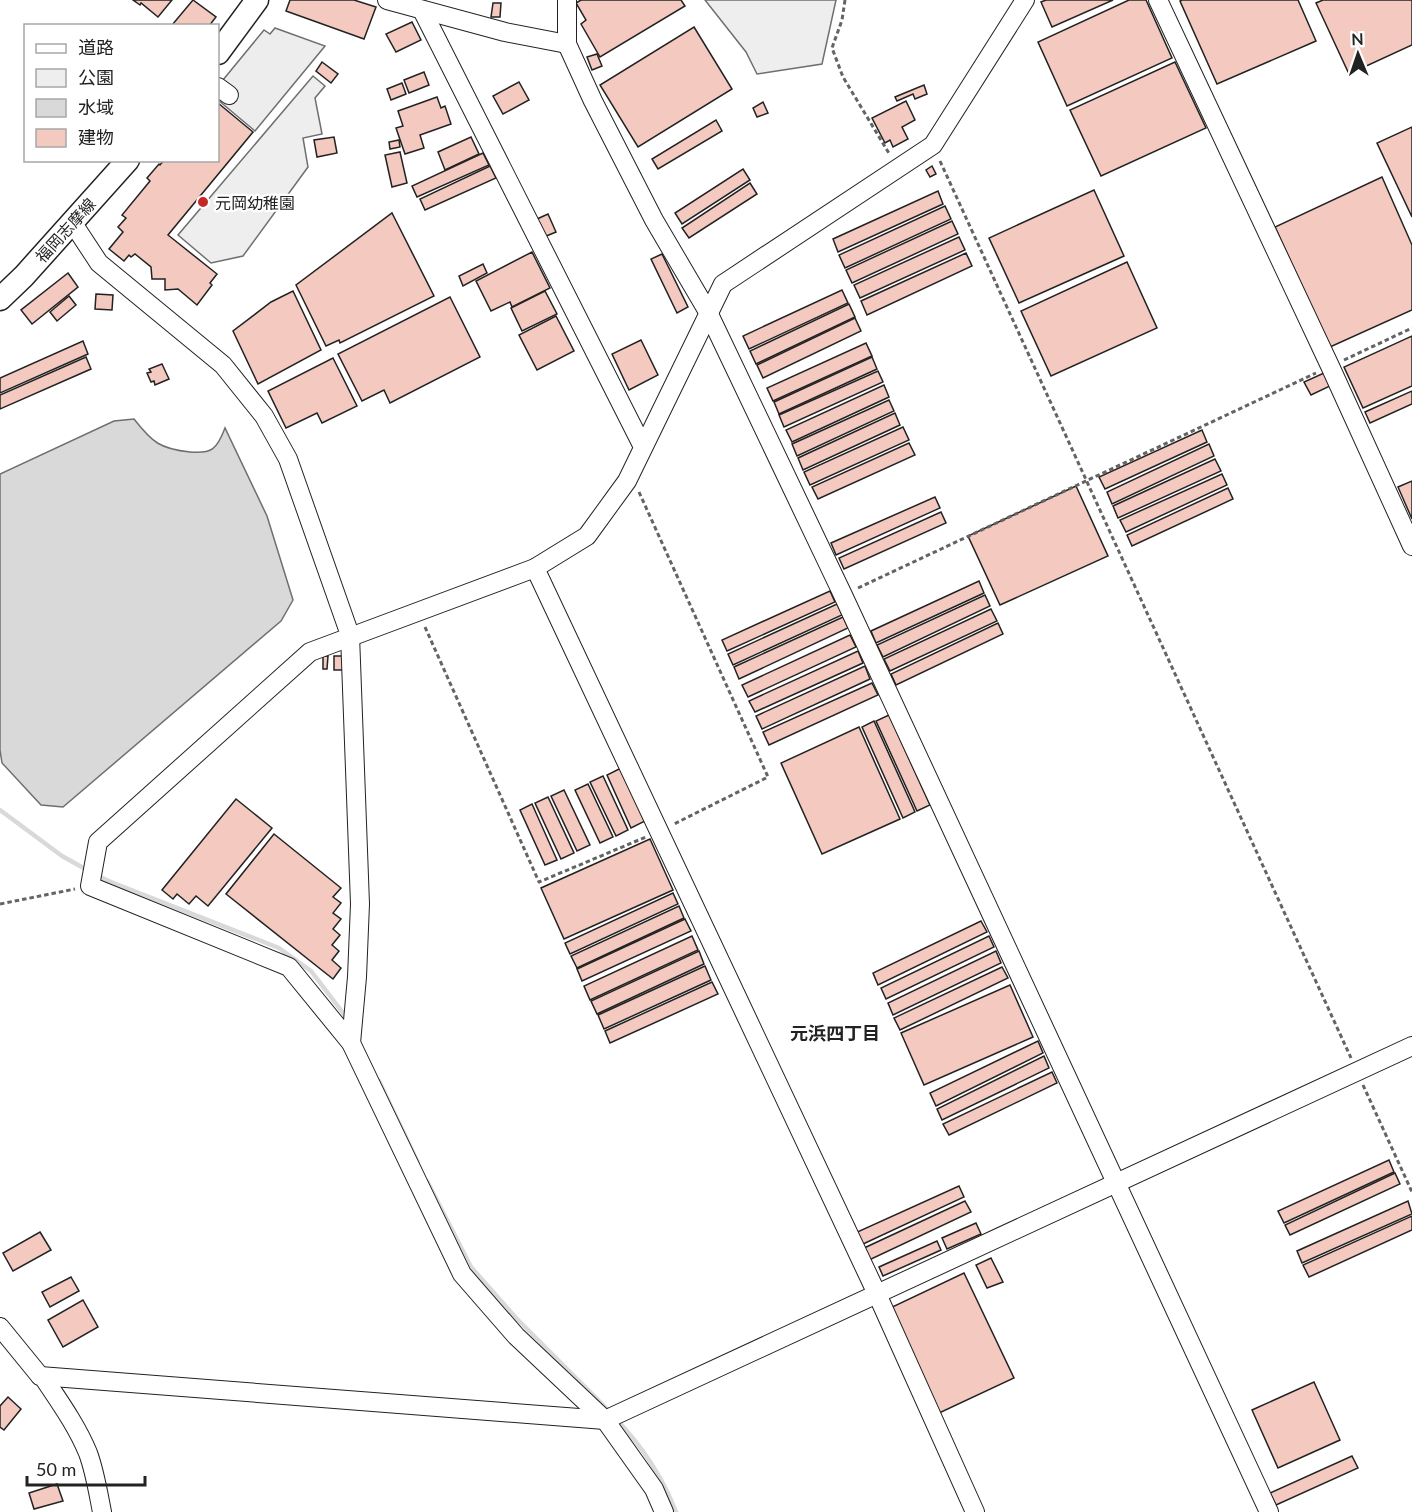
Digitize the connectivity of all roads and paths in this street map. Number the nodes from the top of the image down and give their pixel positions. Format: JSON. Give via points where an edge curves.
{"nodes":[{"id":1,"x":257,"y":0,"type":"edge"},
{"id":2,"x":387,"y":0,"type":"edge"},
{"id":3,"x":454,"y":0,"type":"edge"},
{"id":4,"x":567,"y":0,"type":"edge"},
{"id":5,"x":845,"y":0,"type":"edge"},
{"id":6,"x":1026,"y":0,"type":"edge"},
{"id":7,"x":1158,"y":0,"type":"edge"},
{"id":8,"x":422,"y":10,"type":"junction"},
{"id":9,"x":456,"y":19,"type":"junction"},
{"id":10,"x":567,"y":44,"type":"junction"},
{"id":11,"x":219,"y":52,"type":"edge"},
{"id":12,"x":933,"y":145,"type":"junction"},
{"id":13,"x":126,"y":162,"type":"edge"},
{"id":14,"x":898,"y":168,"type":"junction"},
{"id":15,"x":72,"y":222,"type":"junction"},
{"id":16,"x":1,"y":296,"type":"edge"},
{"id":17,"x":708,"y":312,"type":"junction"},
{"id":18,"x":1412,"y":328,"type":"edge"},
{"id":19,"x":1330,"y":366,"type":"junction"},
{"id":20,"x":643,"y":447,"type":"junction"},
{"id":21,"x":1087,"y":481,"type":"junction"},
{"id":22,"x":1412,"y":546,"type":"edge"},
{"id":23,"x":535,"y":568,"type":"junction"},
{"id":24,"x":843,"y":595,"type":"junction"},
{"id":25,"x":350,"y":635,"type":"junction"},
{"id":26,"x":90,"y":886,"type":"junction"},
{"id":27,"x":0,"y":904,"type":"edge"},
{"id":28,"x":351,"y":1043,"type":"junction"},
{"id":29,"x":1412,"y":1047,"type":"edge"},
{"id":30,"x":1357,"y":1072,"type":"junction"},
{"id":31,"x":1116,"y":1184,"type":"junction"},
{"id":32,"x":1412,"y":1192,"type":"edge"},
{"id":33,"x":877,"y":1294,"type":"junction"},
{"id":34,"x":0,"y":1327,"type":"edge"},
{"id":35,"x":40,"y":1376,"type":"junction"},
{"id":36,"x":611,"y":1418,"type":"junction"},
{"id":37,"x":102,"y":1512,"type":"edge"},
{"id":38,"x":664,"y":1512,"type":"edge"},
{"id":39,"x":975,"y":1512,"type":"edge"},
{"id":40,"x":1269,"y":1512,"type":"edge"}],
"edges":[{"from":1,"to":11,"type":"main road"},
{"from":2,"to":8,"type":"street"},
{"from":3,"to":9,"type":"street"},
{"from":4,"to":10,"type":"street"},
{"from":5,"to":14,"type":"path","via":[[832,48],[843,77]]},
{"from":6,"to":12,"type":"street"},
{"from":7,"to":19,"type":"street"},
{"from":8,"to":9,"type":"street"},
{"from":8,"to":20,"type":"street"},
{"from":9,"to":10,"type":"street"},
{"from":10,"to":17,"type":"street","via":[[654,220]]},
{"from":12,"to":14,"type":"street"},
{"from":12,"to":21,"type":"path"},
{"from":13,"to":15,"type":"main road","name":"福岡志摩線"},
{"from":14,"to":17,"type":"street","via":[[723,284]]},
{"from":15,"to":16,"type":"main road","name":"福岡志摩線"},
{"from":15,"to":25,"type":"street","via":[[99,263],[223,365],[264,416],[288,459]]},
{"from":17,"to":20,"type":"street"},
{"from":17,"to":24,"type":"street"},
{"from":18,"to":19,"type":"path"},
{"from":19,"to":21,"type":"path"},
{"from":19,"to":22,"type":"street"},
{"from":20,"to":23,"type":"street","via":[[627,482],[587,536]]},
{"from":21,"to":24,"type":"path"},
{"from":21,"to":30,"type":"path"},
{"from":23,"to":25,"type":"street"},
{"from":23,"to":33,"type":"street"},
{"from":24,"to":31,"type":"street"},
{"from":25,"to":26,"type":"street","via":[[310,652],[98,842]]},
{"from":25,"to":28,"type":"street","via":[[360,904]]},
{"from":26,"to":27,"type":"path"},
{"from":26,"to":28,"type":"street","via":[[289,967]]},
{"from":28,"to":36,"type":"street","via":[[462,1274],[516,1336]]},
{"from":29,"to":30,"type":"street"},
{"from":30,"to":31,"type":"street"},
{"from":30,"to":32,"type":"path"},
{"from":31,"to":33,"type":"street"},
{"from":31,"to":40,"type":"street"},
{"from":33,"to":36,"type":"street"},
{"from":33,"to":39,"type":"street"},
{"from":34,"to":35,"type":"street"},
{"from":35,"to":36,"type":"street"},
{"from":35,"to":37,"type":"street","via":[[70,1417],[87,1452]]},
{"from":36,"to":38,"type":"street"}]}
